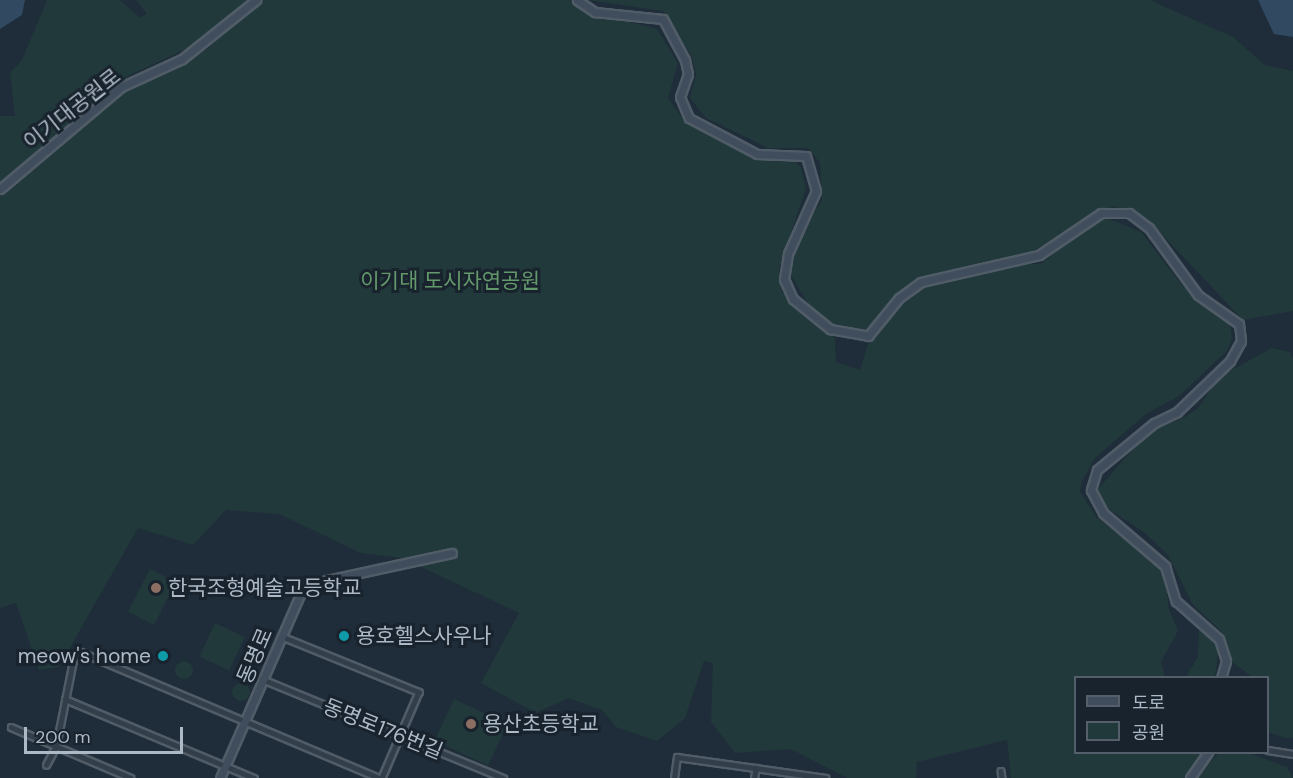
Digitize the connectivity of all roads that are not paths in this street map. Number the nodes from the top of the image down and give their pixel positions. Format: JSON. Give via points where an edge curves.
{"nodes":[{"id":1,"x":256,"y":0,"type":"edge"},
{"id":2,"x":577,"y":0,"type":"edge"},
{"id":3,"x":0,"y":189,"type":"edge"},
{"id":4,"x":452,"y":553,"type":"dead end"},
{"id":5,"x":280,"y":636,"type":"junction"},
{"id":6,"x":1222,"y":676,"type":"edge"},
{"id":7,"x":262,"y":679,"type":"junction"},
{"id":8,"x":65,"y":699,"type":"junction"},
{"id":9,"x":244,"y":723,"type":"junction"},
{"id":10,"x":11,"y":727,"type":"dead end"},
{"id":11,"x":400,"y":736,"type":"junction"},
{"id":12,"x":56,"y":746,"type":"junction"},
{"id":13,"x":1269,"y":750,"type":"edge"},
{"id":14,"x":1207,"y":754,"type":"edge"},
{"id":15,"x":1293,"y":754,"type":"edge"},
{"id":16,"x":46,"y":765,"type":"dead end"},
{"id":17,"x":225,"y":766,"type":"junction"},
{"id":18,"x":756,"y":768,"type":"junction"},
{"id":19,"x":1002,"y":771,"type":"dead end"},
{"id":20,"x":131,"y":778,"type":"edge"},
{"id":21,"x":220,"y":778,"type":"edge"},
{"id":22,"x":254,"y":778,"type":"edge"},
{"id":23,"x":381,"y":778,"type":"edge"},
{"id":24,"x":503,"y":778,"type":"edge"},
{"id":25,"x":674,"y":778,"type":"edge"},
{"id":26,"x":754,"y":778,"type":"edge"},
{"id":27,"x":826,"y":778,"type":"edge"},
{"id":28,"x":1002,"y":778,"type":"edge"},
{"id":29,"x":1190,"y":778,"type":"edge"}],
"edges":[{"from":1,"to":3,"type":"street","name":"이기대공원로","via":[[182,59],[121,87]]},
{"from":2,"to":6,"type":"street","via":[[595,12],[663,19],[686,60],[688,74],[680,97],[689,118],[757,154],[806,156],[816,191],[788,254],[784,279],[793,298],[830,329],[868,336],[899,298],[921,282],[1039,255],[1101,213],[1129,213],[1149,228],[1198,295],[1239,324],[1241,341],[1230,362],[1177,412],[1154,423],[1097,470],[1091,490],[1102,513],[1165,566],[1176,601],[1220,639],[1226,661]]},
{"from":4,"to":5,"type":"street","name":"동명로","via":[[313,583],[301,593]]},
{"from":5,"to":7,"type":"street","name":"동명로"},
{"from":5,"to":11,"type":"street","via":[[419,692]]},
{"from":7,"to":9,"type":"street","name":"동명로"},
{"from":7,"to":11,"type":"street","name":"동명로176번길"},
{"from":8,"to":9,"type":"street","via":[[74,656],[81,652]]},
{"from":8,"to":12,"type":"street"},
{"from":8,"to":17,"type":"street"},
{"from":9,"to":17,"type":"street","name":"동명로"},
{"from":9,"to":23,"type":"street"},
{"from":10,"to":12,"type":"street"},
{"from":11,"to":23,"type":"street"},
{"from":11,"to":24,"type":"street","name":"동명로176번길"},
{"from":12,"to":16,"type":"street"},
{"from":12,"to":20,"type":"street"},
{"from":13,"to":15,"type":"street"},
{"from":14,"to":29,"type":"street"},
{"from":17,"to":21,"type":"street","name":"동명로"},
{"from":17,"to":22,"type":"street"},
{"from":18,"to":25,"type":"street","via":[[678,757]]},
{"from":18,"to":26,"type":"street"},
{"from":18,"to":27,"type":"street"},
{"from":19,"to":28,"type":"street"}]}
